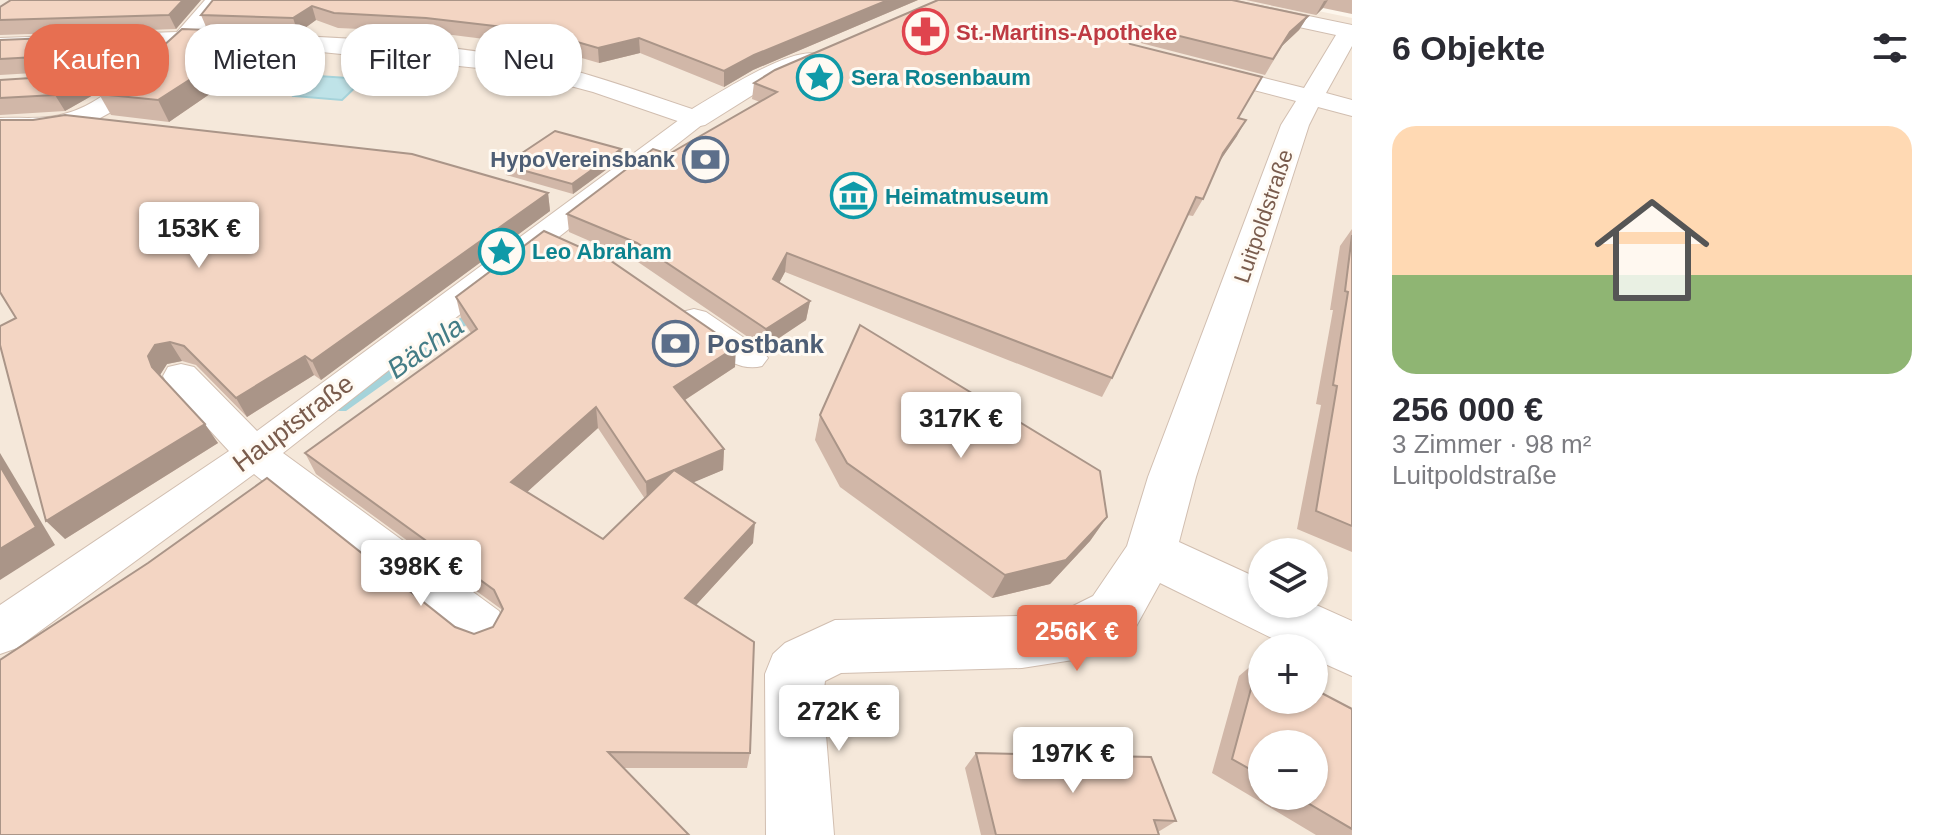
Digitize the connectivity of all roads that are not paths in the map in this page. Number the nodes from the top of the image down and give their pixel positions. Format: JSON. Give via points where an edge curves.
{"nodes":[{"id":1,"x":215,"y":0,"type":"edge"},
{"id":2,"x":1202,"y":0,"type":"edge"},
{"id":3,"x":197,"y":24,"type":"edge"},
{"id":4,"x":185,"y":38,"type":"edge"},
{"id":5,"x":185,"y":39,"type":"edge"},
{"id":6,"x":0,"y":45,"type":"edge"},
{"id":7,"x":325,"y":46,"type":"edge"},
{"id":8,"x":830,"y":50,"type":"edge"},
{"id":9,"x":169,"y":52,"type":"edge"},
{"id":10,"x":1177,"y":63,"type":"edge"},
{"id":11,"x":119,"y":96,"type":"edge"},
{"id":12,"x":1309,"y":96,"type":"junction"},
{"id":13,"x":1352,"y":108,"type":"edge"},
{"id":14,"x":695,"y":119,"type":"junction"},
{"id":15,"x":74,"y":121,"type":"junction"},
{"id":16,"x":0,"y":126,"type":"edge"},
{"id":17,"x":119,"y":128,"type":"edge"},
{"id":18,"x":577,"y":207,"type":"junction"},
{"id":19,"x":553,"y":227,"type":"junction"},
{"id":20,"x":675,"y":306,"type":"edge"},
{"id":21,"x":750,"y":358,"type":"dead end"},
{"id":22,"x":181,"y":376,"type":"dead end"},
{"id":23,"x":255,"y":453,"type":"junction"},
{"id":24,"x":1150,"y":553,"type":"junction"},
{"id":25,"x":482,"y":627,"type":"edge"},
{"id":26,"x":0,"y":632,"type":"edge"},
{"id":27,"x":1352,"y":649,"type":"edge"},
{"id":28,"x":800,"y":835,"type":"edge"}],
"edges":[{"from":1,"to":3,"type":"street"},
{"from":2,"to":12,"type":"street","name":"Luitpoldstraße","via":[[1349,31]]},
{"from":4,"to":6,"type":"street"},
{"from":5,"to":9,"type":"street"},
{"from":7,"to":14,"type":"street","via":[[519,65]]},
{"from":8,"to":14,"type":"street","via":[[763,78]]},
{"from":10,"to":12,"type":"street"},
{"from":11,"to":15,"type":"street"},
{"from":12,"to":13,"type":"street"},
{"from":12,"to":24,"type":"street","name":"Luitpoldstraße","via":[[1182,447]]},
{"from":14,"to":18,"type":"street","name":"Hauptstraße"},
{"from":15,"to":16,"type":"street"},
{"from":15,"to":17,"type":"street"},
{"from":18,"to":19,"type":"street","name":"Hauptstraße"},
{"from":18,"to":19,"type":"street"},
{"from":19,"to":23,"type":"street","name":"Hauptstraße"},
{"from":20,"to":21,"type":"street"},
{"from":22,"to":23,"type":"street"},
{"from":23,"to":25,"type":"street"},
{"from":23,"to":26,"type":"street","name":"Hauptstraße"},
{"from":24,"to":27,"type":"street"},
{"from":24,"to":28,"type":"street","name":"Luitpoldstraße","via":[[1113,614],[1073,634],[1022,642],[835,647],[805,662],[794,674],[793,697]]}]}
